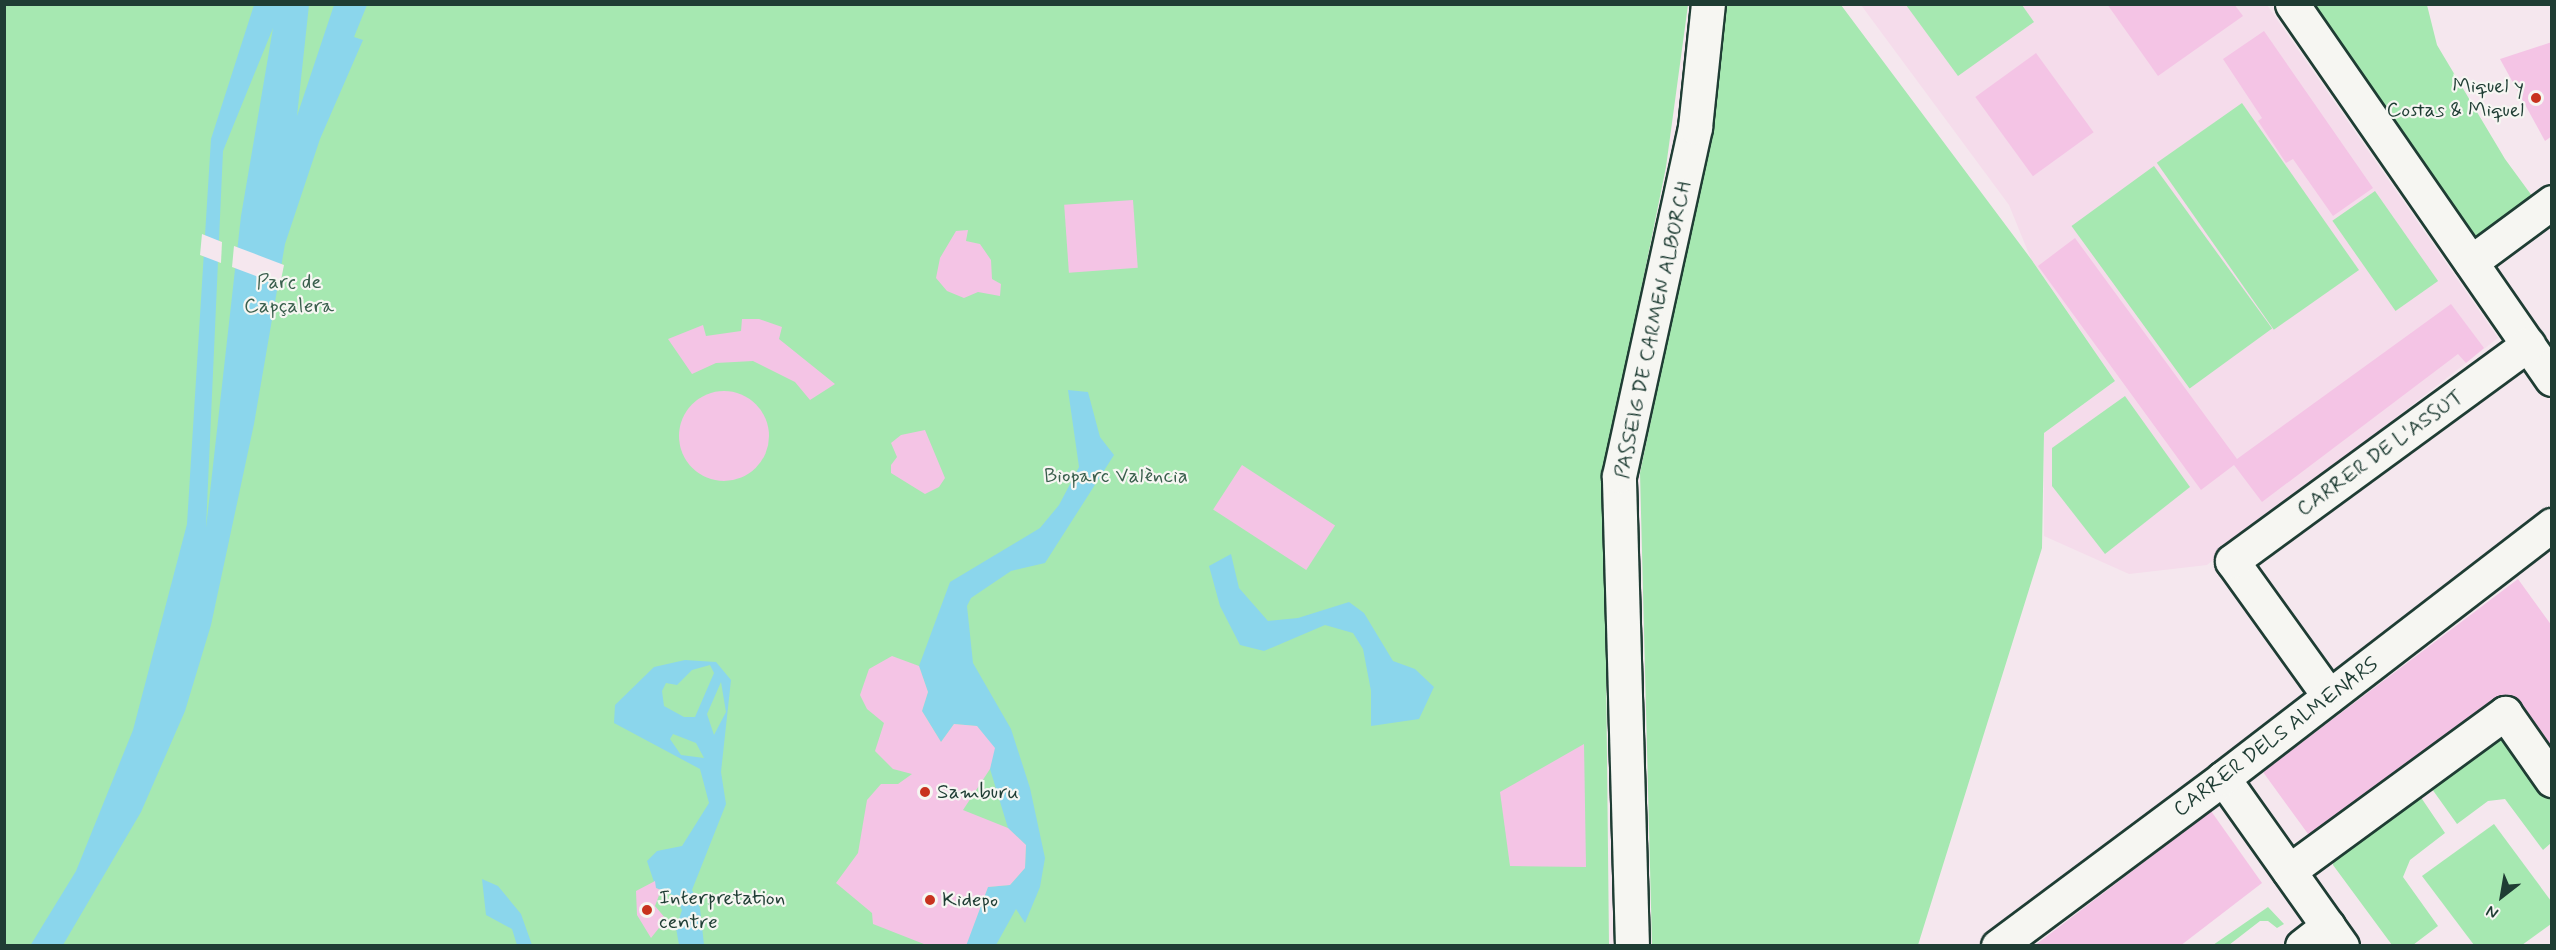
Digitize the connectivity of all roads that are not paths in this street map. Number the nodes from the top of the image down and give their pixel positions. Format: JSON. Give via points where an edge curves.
{"nodes":[{"id":1,"x":1708,"y":4,"type":"edge"},
{"id":2,"x":2292,"y":4,"type":"edge"},
{"id":3,"x":2552,"y":202,"type":"edge"},
{"id":4,"x":2471,"y":262,"type":"junction"},
{"id":5,"x":2528,"y":344,"type":"junction"},
{"id":6,"x":2552,"y":378,"type":"edge"},
{"id":7,"x":2552,"y":525,"type":"edge"},
{"id":8,"x":2329,"y":696,"type":"junction"},
{"id":9,"x":2223,"y":778,"type":"junction"},
{"id":10,"x":2552,"y":780,"type":"edge"},
{"id":11,"x":2289,"y":871,"type":"junction"},
{"id":12,"x":2335,"y":936,"type":"edge"},
{"id":13,"x":1632,"y":945,"type":"edge"},
{"id":14,"x":1998,"y":945,"type":"edge"},
{"id":15,"x":2302,"y":945,"type":"edge"}],
"edges":[{"from":1,"to":13,"type":"street","name":"PASSEIG DE CARMEN ALBORCH","via":[[1695,127],[1619,476]]},
{"from":2,"to":4,"type":"street"},
{"from":3,"to":4,"type":"street"},
{"from":4,"to":5,"type":"street"},
{"from":5,"to":6,"type":"street"},
{"from":5,"to":8,"type":"street","name":"CARRER DE L'ASSUT","via":[[2232,561]]},
{"from":7,"to":8,"type":"street","name":"CARRER DELS ALMENARS"},
{"from":8,"to":9,"type":"street","name":"CARRER DELS ALMENARS"},
{"from":9,"to":11,"type":"street"},
{"from":9,"to":14,"type":"street","name":"CARRER DELS ALMENARS"},
{"from":10,"to":11,"type":"street","via":[[2505,713]]},
{"from":11,"to":12,"type":"street"},
{"from":12,"to":15,"type":"street"}]}
